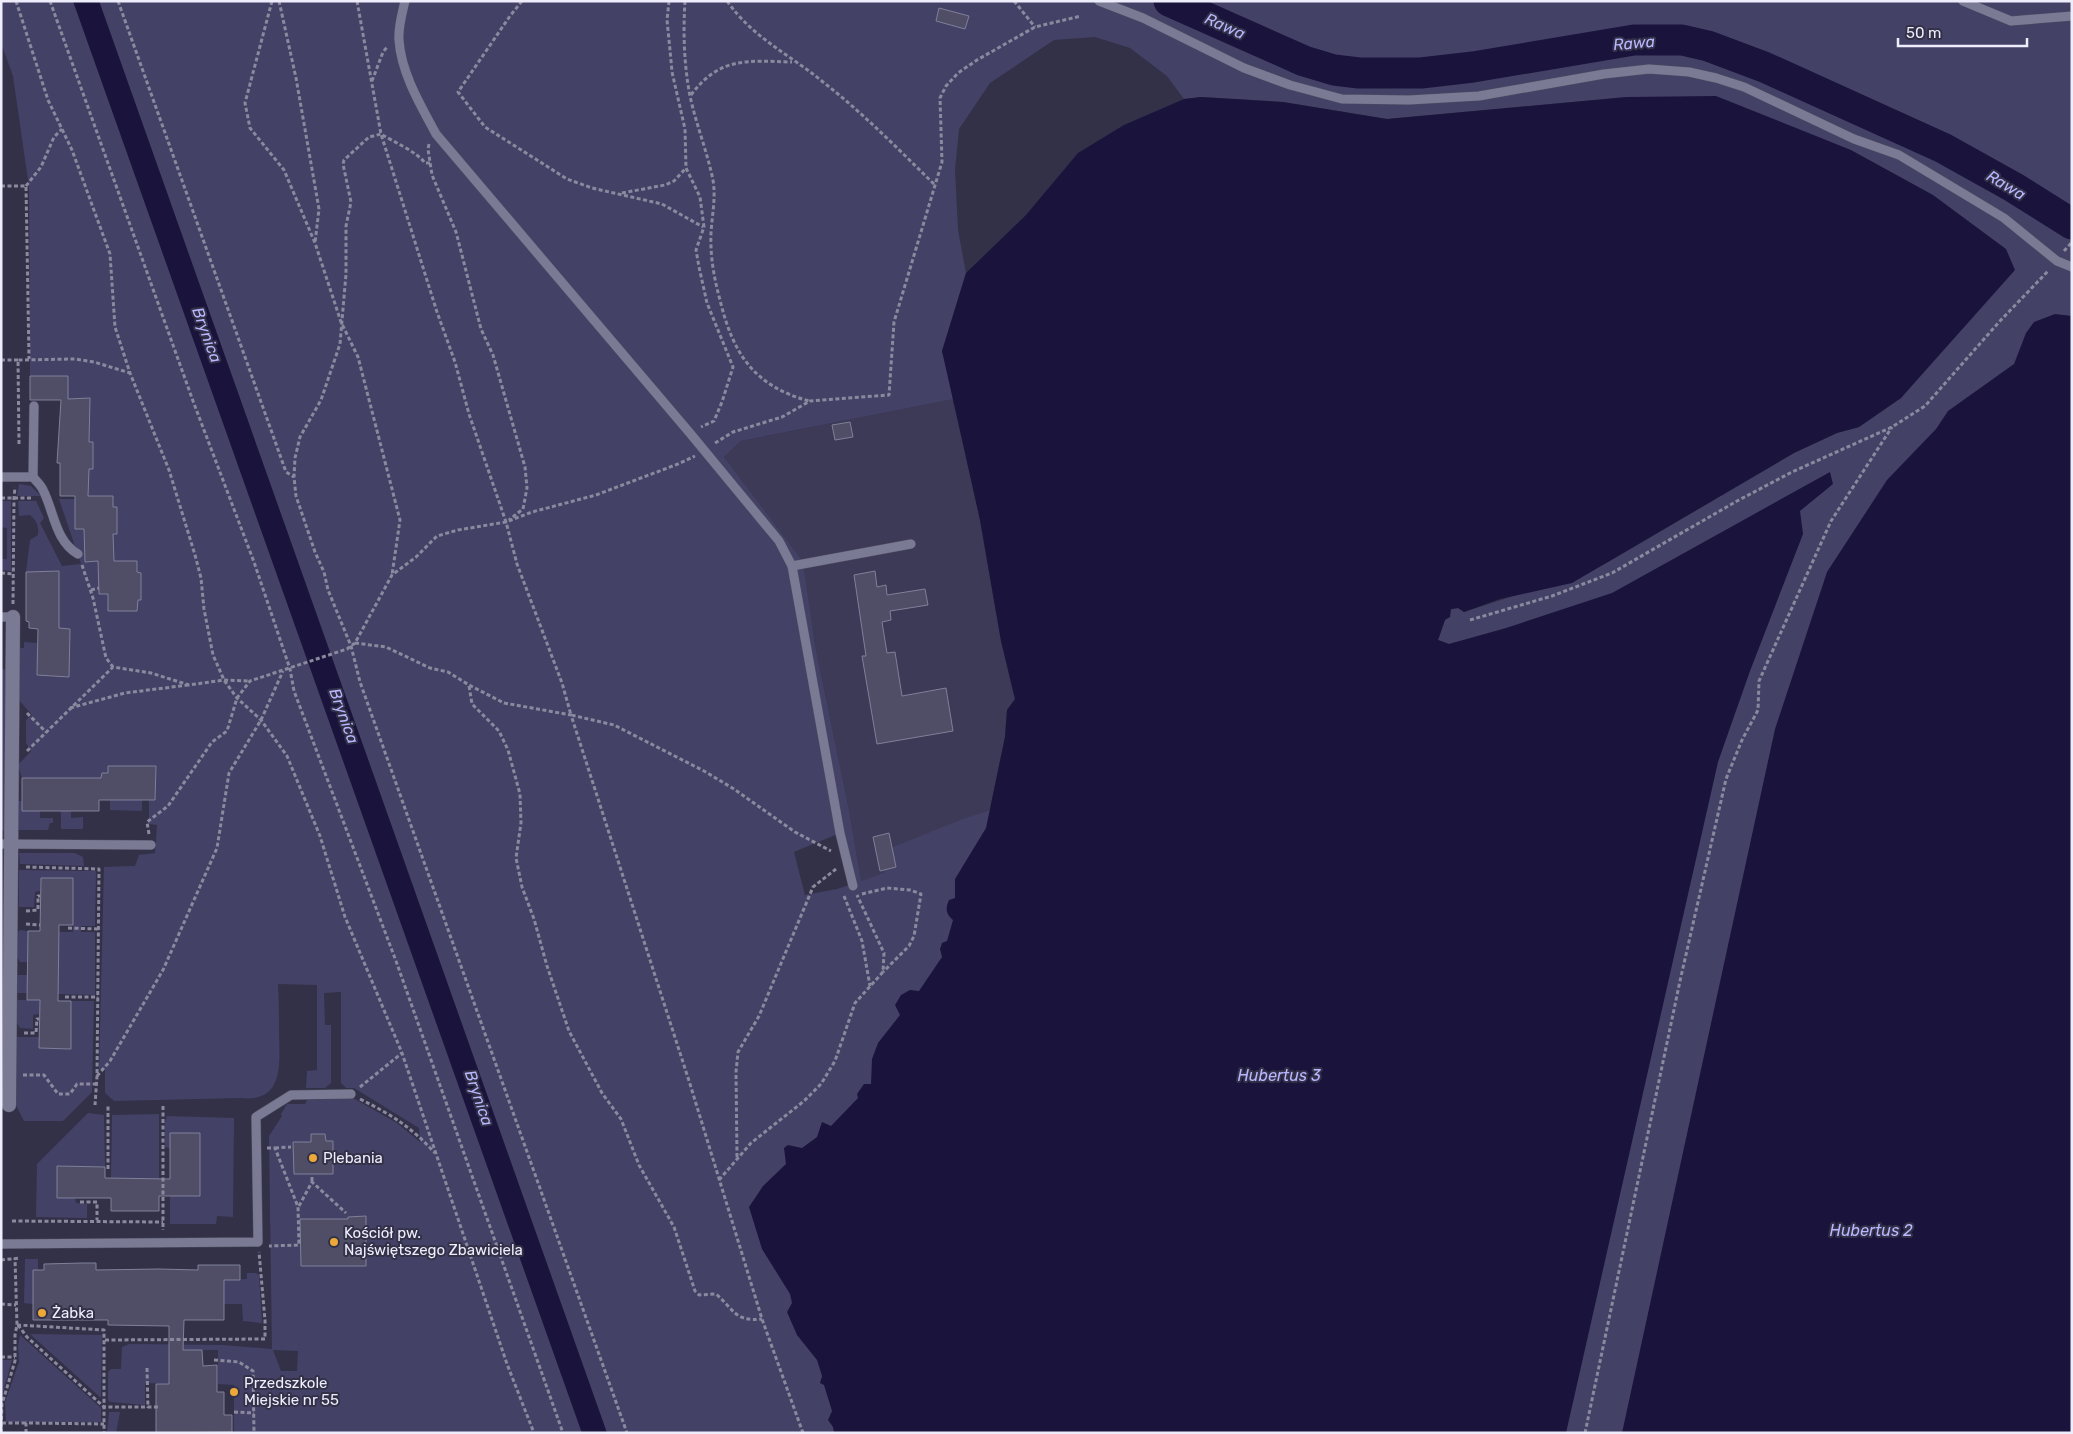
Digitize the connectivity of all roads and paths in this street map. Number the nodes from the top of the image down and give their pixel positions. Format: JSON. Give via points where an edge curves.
{"nodes":[{"id":1,"x":16,"y":1,"type":"edge"},
{"id":2,"x":50,"y":1,"type":"edge"},
{"id":3,"x":118,"y":1,"type":"edge"},
{"id":4,"x":272,"y":1,"type":"edge"},
{"id":5,"x":279,"y":1,"type":"edge"},
{"id":6,"x":356,"y":1,"type":"edge"},
{"id":7,"x":405,"y":1,"type":"edge"},
{"id":8,"x":522,"y":1,"type":"edge"},
{"id":9,"x":669,"y":1,"type":"edge"},
{"id":10,"x":685,"y":1,"type":"edge"},
{"id":11,"x":727,"y":1,"type":"edge"},
{"id":12,"x":1014,"y":1,"type":"edge"},
{"id":13,"x":1100,"y":1,"type":"edge"},
{"id":14,"x":1963,"y":1,"type":"edge"},
{"id":15,"x":1082,"y":16,"type":"dead end"},
{"id":16,"x":2072,"y":16,"type":"edge"},
{"id":17,"x":1035,"y":28,"type":"junction"},
{"id":18,"x":399,"y":39,"type":"junction"},
{"id":19,"x":794,"y":62,"type":"junction"},
{"id":20,"x":372,"y":82,"type":"junction"},
{"id":21,"x":690,"y":96,"type":"junction"},
{"id":22,"x":62,"y":129,"type":"junction"},
{"id":23,"x":382,"y":134,"type":"junction"},
{"id":24,"x":436,"y":134,"type":"junction"},
{"id":25,"x":430,"y":163,"type":"junction"},
{"id":26,"x":686,"y":168,"type":"junction"},
{"id":27,"x":935,"y":185,"type":"junction"},
{"id":28,"x":1,"y":186,"type":"edge"},
{"id":29,"x":26,"y":186,"type":"junction"},
{"id":30,"x":619,"y":193,"type":"junction"},
{"id":31,"x":704,"y":227,"type":"junction"},
{"id":32,"x":315,"y":243,"type":"junction"},
{"id":33,"x":2057,"y":261,"type":"junction"},
{"id":34,"x":2072,"y":267,"type":"edge"},
{"id":35,"x":341,"y":322,"type":"junction"},
{"id":36,"x":29,"y":359,"type":"dead end"},
{"id":37,"x":1,"y":360,"type":"edge"},
{"id":38,"x":18,"y":360,"type":"dead end"},
{"id":39,"x":75,"y":360,"type":"dead end"},
{"id":40,"x":130,"y":372,"type":"junction"},
{"id":41,"x":810,"y":401,"type":"junction"},
{"id":42,"x":34,"y":406,"type":"dead end"},
{"id":43,"x":1892,"y":426,"type":"junction"},
{"id":44,"x":688,"y":432,"type":"junction"},
{"id":45,"x":712,"y":445,"type":"dead end"},
{"id":46,"x":704,"y":451,"type":"junction"},
{"id":47,"x":1,"y":477,"type":"edge"},
{"id":48,"x":33,"y":477,"type":"junction"},
{"id":49,"x":294,"y":477,"type":"junction"},
{"id":50,"x":1,"y":498,"type":"edge"},
{"id":51,"x":46,"y":499,"type":"junction"},
{"id":52,"x":506,"y":522,"type":"junction"},
{"id":53,"x":911,"y":544,"type":"dead end"},
{"id":54,"x":78,"y":554,"type":"joint"},
{"id":55,"x":792,"y":566,"type":"junction"},
{"id":56,"x":1,"y":574,"type":"edge"},
{"id":57,"x":14,"y":574,"type":"dead end"},
{"id":58,"x":392,"y":575,"type":"junction"},
{"id":59,"x":99,"y":588,"type":"dead end"},
{"id":60,"x":91,"y":590,"type":"junction"},
{"id":61,"x":7,"y":617,"type":"edge"},
{"id":62,"x":1470,"y":620,"type":"dead end"},
{"id":63,"x":355,"y":643,"type":"junction"},
{"id":64,"x":349,"y":647,"type":"junction"},
{"id":65,"x":113,"y":667,"type":"junction"},
{"id":66,"x":290,"y":669,"type":"junction"},
{"id":67,"x":284,"y":670,"type":"junction"},
{"id":68,"x":224,"y":680,"type":"junction"},
{"id":69,"x":250,"y":681,"type":"junction"},
{"id":70,"x":189,"y":685,"type":"junction"},
{"id":71,"x":469,"y":685,"type":"junction"},
{"id":72,"x":237,"y":698,"type":"junction"},
{"id":73,"x":70,"y":708,"type":"junction"},
{"id":74,"x":571,"y":715,"type":"junction"},
{"id":75,"x":31,"y":717,"type":"dead end"},
{"id":76,"x":261,"y":720,"type":"junction"},
{"id":77,"x":46,"y":732,"type":"junction"},
{"id":78,"x":31,"y":747,"type":"dead end"},
{"id":79,"x":6,"y":844,"type":"edge"},
{"id":80,"x":151,"y":845,"type":"joint"},
{"id":81,"x":846,"y":861,"type":"junction"},
{"id":82,"x":11,"y":867,"type":"junction"},
{"id":83,"x":852,"y":886,"type":"dead end"},
{"id":84,"x":841,"y":887,"type":"dead end"},
{"id":85,"x":40,"y":896,"type":"dead end"},
{"id":86,"x":26,"y":920,"type":"dead end"},
{"id":87,"x":68,"y":928,"type":"dead end"},
{"id":88,"x":98,"y":929,"type":"junction"},
{"id":89,"x":883,"y":972,"type":"junction"},
{"id":90,"x":870,"y":986,"type":"junction"},
{"id":91,"x":65,"y":997,"type":"dead end"},
{"id":92,"x":98,"y":997,"type":"junction"},
{"id":93,"x":40,"y":1019,"type":"dead end"},
{"id":94,"x":36,"y":1033,"type":"dead end"},
{"id":95,"x":402,"y":1053,"type":"junction"},
{"id":96,"x":11,"y":1076,"type":"junction"},
{"id":97,"x":97,"y":1076,"type":"junction"},
{"id":98,"x":97,"y":1084,"type":"junction"},
{"id":99,"x":351,"y":1094,"type":"junction"},
{"id":100,"x":9,"y":1105,"type":"dead end"},
{"id":101,"x":95,"y":1105,"type":"dead end"},
{"id":102,"x":108,"y":1105,"type":"dead end"},
{"id":103,"x":163,"y":1106,"type":"dead end"},
{"id":104,"x":291,"y":1147,"type":"dead end"},
{"id":105,"x":275,"y":1148,"type":"junction"},
{"id":106,"x":256,"y":1150,"type":"junction"},
{"id":107,"x":436,"y":1155,"type":"junction"},
{"id":108,"x":737,"y":1158,"type":"junction"},
{"id":109,"x":108,"y":1168,"type":"dead end"},
{"id":110,"x":312,"y":1177,"type":"dead end"},
{"id":111,"x":719,"y":1180,"type":"junction"},
{"id":112,"x":312,"y":1182,"type":"junction"},
{"id":113,"x":80,"y":1202,"type":"dead end"},
{"id":114,"x":298,"y":1207,"type":"junction"},
{"id":115,"x":346,"y":1213,"type":"dead end"},
{"id":116,"x":97,"y":1220,"type":"junction"},
{"id":117,"x":12,"y":1221,"type":"dead end"},
{"id":118,"x":163,"y":1222,"type":"junction"},
{"id":119,"x":163,"y":1243,"type":"junction"},
{"id":120,"x":259,"y":1243,"type":"junction"},
{"id":121,"x":1,"y":1244,"type":"edge"},
{"id":122,"x":13,"y":1244,"type":"junction"},
{"id":123,"x":1,"y":1260,"type":"edge"},
{"id":124,"x":15,"y":1260,"type":"junction"},
{"id":125,"x":1,"y":1304,"type":"edge"},
{"id":126,"x":16,"y":1305,"type":"junction"},
{"id":127,"x":762,"y":1319,"type":"junction"},
{"id":128,"x":17,"y":1325,"type":"junction"},
{"id":129,"x":105,"y":1340,"type":"junction"},
{"id":130,"x":1,"y":1357,"type":"edge"},
{"id":131,"x":15,"y":1357,"type":"junction"},
{"id":132,"x":214,"y":1360,"type":"dead end"},
{"id":133,"x":147,"y":1368,"type":"dead end"},
{"id":134,"x":104,"y":1407,"type":"junction"},
{"id":135,"x":159,"y":1407,"type":"dead end"},
{"id":136,"x":148,"y":1408,"type":"junction"},
{"id":137,"x":234,"y":1412,"type":"dead end"},
{"id":138,"x":254,"y":1413,"type":"junction"},
{"id":139,"x":1,"y":1423,"type":"edge"},
{"id":140,"x":26,"y":1423,"type":"junction"},
{"id":141,"x":104,"y":1424,"type":"junction"},
{"id":142,"x":1,"y":1433,"type":"edge"},
{"id":143,"x":26,"y":1433,"type":"edge"},
{"id":144,"x":104,"y":1433,"type":"edge"},
{"id":145,"x":254,"y":1433,"type":"edge"},
{"id":146,"x":534,"y":1433,"type":"edge"},
{"id":147,"x":563,"y":1433,"type":"edge"},
{"id":148,"x":627,"y":1433,"type":"edge"},
{"id":149,"x":803,"y":1433,"type":"edge"},
{"id":150,"x":1585,"y":1433,"type":"edge"}],
"edges":[{"from":1,"to":22,"type":"path","via":[[48,100]]},
{"from":2,"to":66,"type":"path"},
{"from":3,"to":49,"type":"path","via":[[286,472]]},
{"from":4,"to":32,"type":"path","via":[[245,104],[250,128],[284,170]]},
{"from":5,"to":32,"type":"path","via":[[296,78],[318,209]]},
{"from":6,"to":20,"type":"path"},
{"from":7,"to":18,"type":"lane"},
{"from":8,"to":30,"type":"path","via":[[458,92],[485,127],[515,147],[567,179]]},
{"from":9,"to":26,"type":"path","via":[[667,20],[672,72],[686,129]]},
{"from":10,"to":21,"type":"path","via":[[684,46]]},
{"from":11,"to":19,"type":"path","via":[[762,40]]},
{"from":12,"to":17,"type":"path"},
{"from":13,"to":33,"type":"lane","via":[[1143,18],[1244,68],[1290,86],[1342,99],[1479,96],[1649,69],[1716,78],[1854,139],[1899,155],[2004,218]]},
{"from":14,"to":16,"type":"lane","via":[[2011,21]]},
{"from":15,"to":17,"type":"path"},
{"from":17,"to":27,"type":"path","via":[[958,73],[946,86],[940,98],[942,162]]},
{"from":18,"to":20,"type":"path","via":[[383,52]]},
{"from":18,"to":24,"type":"lane","via":[[406,70]]},
{"from":19,"to":21,"type":"path","via":[[740,62],[726,66],[710,74]]},
{"from":19,"to":27,"type":"path","via":[[822,80]]},
{"from":20,"to":23,"type":"path"},
{"from":21,"to":41,"type":"path","via":[[713,182],[712,270],[733,343],[745,361],[775,388]]},
{"from":22,"to":29,"type":"path","via":[[54,137],[41,167]]},
{"from":22,"to":40,"type":"path","via":[[110,254],[115,327]]},
{"from":23,"to":25,"type":"path"},
{"from":23,"to":35,"type":"path","via":[[369,137],[347,156],[343,164],[352,202],[346,226]]},
{"from":23,"to":52,"type":"path"},
{"from":24,"to":25,"type":"path","via":[[430,139]]},
{"from":24,"to":44,"type":"lane"},
{"from":25,"to":52,"type":"path","via":[[456,232],[481,330],[493,354],[525,467],[527,488],[523,509]]},
{"from":26,"to":30,"type":"path","via":[[666,185]]},
{"from":26,"to":31,"type":"path","via":[[700,197]]},
{"from":27,"to":41,"type":"path","via":[[894,322],[889,395]]},
{"from":28,"to":29,"type":"path"},
{"from":29,"to":36,"type":"path"},
{"from":30,"to":31,"type":"path","via":[[662,204]]},
{"from":31,"to":44,"type":"path","via":[[696,250],[699,267],[707,303],[733,367],[714,422]]},
{"from":32,"to":35,"type":"path"},
{"from":33,"to":34,"type":"lane"},
{"from":33,"to":43,"type":"path","via":[[1925,406]]},
{"from":35,"to":49,"type":"path","via":[[340,344],[321,400],[300,438]]},
{"from":35,"to":58,"type":"path","via":[[358,357],[400,520]]},
{"from":37,"to":38,"type":"path"},
{"from":39,"to":40,"type":"path"},
{"from":40,"to":68,"type":"path","via":[[169,470],[201,578],[213,655]]},
{"from":41,"to":45,"type":"path","via":[[782,417],[733,432]]},
{"from":42,"to":48,"type":"lane"},
{"from":43,"to":62,"type":"path","via":[[1792,472],[1612,573],[1552,596]]},
{"from":43,"to":150,"type":"path","via":[[1831,521],[1759,681],[1758,710],[1726,779]]},
{"from":44,"to":46,"type":"lane"},
{"from":46,"to":52,"type":"path","via":[[596,495]]},
{"from":46,"to":55,"type":"lane","via":[[778,541]]},
{"from":47,"to":48,"type":"lane"},
{"from":48,"to":51,"type":"lane","via":[[43,489]]},
{"from":49,"to":64,"type":"path","via":[[296,496]]},
{"from":50,"to":51,"type":"path"},
{"from":51,"to":54,"type":"lane","via":[[61,538]]},
{"from":52,"to":58,"type":"path","via":[[437,536]]},
{"from":52,"to":74,"type":"path","via":[[517,564]]},
{"from":53,"to":55,"type":"lane"},
{"from":54,"to":60,"type":"path"},
{"from":55,"to":81,"type":"lane"},
{"from":56,"to":57,"type":"path"},
{"from":58,"to":63,"type":"path"},
{"from":59,"to":60,"type":"path"},
{"from":60,"to":65,"type":"path","via":[[106,658]]},
{"from":61,"to":79,"type":"street"},
{"from":63,"to":64,"type":"path"},
{"from":63,"to":71,"type":"path","via":[[386,647],[430,668],[448,672]]},
{"from":64,"to":66,"type":"path"},
{"from":64,"to":148,"type":"path"},
{"from":65,"to":70,"type":"path","via":[[151,673]]},
{"from":65,"to":73,"type":"path"},
{"from":66,"to":67,"type":"path"},
{"from":66,"to":147,"type":"path","via":[[294,691],[396,961]]},
{"from":67,"to":69,"type":"path"},
{"from":67,"to":76,"type":"path"},
{"from":68,"to":69,"type":"path"},
{"from":68,"to":70,"type":"path"},
{"from":68,"to":72,"type":"path"},
{"from":69,"to":72,"type":"path"},
{"from":70,"to":73,"type":"path","via":[[124,693]]},
{"from":71,"to":74,"type":"path","via":[[504,703]]},
{"from":71,"to":127,"type":"path","via":[[472,704],[499,731],[508,750],[520,794],[516,858],[522,887],[569,1031],[602,1093],[622,1119],[639,1165],[674,1227],[698,1295],[716,1294],[735,1314],[747,1321]]},
{"from":72,"to":76,"type":"path"},
{"from":72,"to":80,"type":"path","via":[[227,731],[212,742],[168,806],[147,822]]},
{"from":73,"to":77,"type":"path"},
{"from":74,"to":81,"type":"path","via":[[614,725],[704,771],[795,832]]},
{"from":74,"to":111,"type":"path"},
{"from":75,"to":77,"type":"path"},
{"from":76,"to":95,"type":"path","via":[[286,756],[320,836],[345,917]]},
{"from":76,"to":97,"type":"path","via":[[229,773],[218,848],[163,970],[110,1062]]},
{"from":77,"to":78,"type":"path"},
{"from":79,"to":80,"type":"lane"},
{"from":79,"to":82,"type":"street"},
{"from":81,"to":83,"type":"lane"},
{"from":81,"to":108,"type":"path","via":[[813,887],[759,1016],[738,1052]]},
{"from":82,"to":88,"type":"path","via":[[98,869]]},
{"from":82,"to":96,"type":"street"},
{"from":84,"to":90,"type":"path","via":[[862,941]]},
{"from":85,"to":86,"type":"path","via":[[38,910],[26,910]]},
{"from":87,"to":88,"type":"path"},
{"from":88,"to":92,"type":"path"},
{"from":89,"to":89,"type":"path","via":[[914,936],[922,894],[887,888],[856,894],[884,953]]},
{"from":89,"to":90,"type":"path"},
{"from":90,"to":108,"type":"path","via":[[855,1002],[835,1061],[821,1084]]},
{"from":91,"to":92,"type":"path"},
{"from":92,"to":97,"type":"path"},
{"from":93,"to":94,"type":"path","via":[[36,1019]]},
{"from":95,"to":99,"type":"path"},
{"from":95,"to":107,"type":"path"},
{"from":96,"to":98,"type":"path","via":[[44,1075],[58,1094],[70,1094],[77,1084]]},
{"from":96,"to":100,"type":"street"},
{"from":97,"to":98,"type":"path"},
{"from":98,"to":101,"type":"path"},
{"from":99,"to":106,"type":"lane","via":[[291,1094],[256,1117]]},
{"from":99,"to":107,"type":"path","via":[[394,1116]]},
{"from":102,"to":109,"type":"path"},
{"from":103,"to":118,"type":"path"},
{"from":104,"to":105,"type":"path"},
{"from":105,"to":106,"type":"path"},
{"from":105,"to":114,"type":"path"},
{"from":106,"to":120,"type":"lane"},
{"from":107,"to":146,"type":"path","via":[[507,1364]]},
{"from":108,"to":111,"type":"path"},
{"from":110,"to":112,"type":"path"},
{"from":111,"to":127,"type":"path"},
{"from":112,"to":114,"type":"path"},
{"from":112,"to":115,"type":"path"},
{"from":113,"to":116,"type":"path","via":[[97,1202]]},
{"from":114,"to":120,"type":"path","via":[[299,1245]]},
{"from":116,"to":117,"type":"path"},
{"from":116,"to":118,"type":"path"},
{"from":118,"to":119,"type":"path"},
{"from":119,"to":120,"type":"lane"},
{"from":119,"to":122,"type":"lane"},
{"from":120,"to":129,"type":"path","via":[[265,1339]]},
{"from":121,"to":122,"type":"lane"},
{"from":122,"to":124,"type":"path"},
{"from":123,"to":124,"type":"path"},
{"from":124,"to":126,"type":"path"},
{"from":125,"to":126,"type":"path"},
{"from":126,"to":128,"type":"path"},
{"from":127,"to":149,"type":"path"},
{"from":128,"to":129,"type":"path","via":[[104,1330]]},
{"from":128,"to":131,"type":"path"},
{"from":128,"to":134,"type":"path"},
{"from":129,"to":134,"type":"path"},
{"from":130,"to":131,"type":"path"},
{"from":131,"to":139,"type":"path","via":[[2,1404]]},
{"from":132,"to":138,"type":"path","via":[[240,1362],[253,1372]]},
{"from":133,"to":136,"type":"path"},
{"from":134,"to":136,"type":"path"},
{"from":134,"to":141,"type":"path"},
{"from":135,"to":136,"type":"path"},
{"from":137,"to":138,"type":"path"},
{"from":138,"to":145,"type":"path"},
{"from":139,"to":140,"type":"path"},
{"from":139,"to":142,"type":"path"},
{"from":140,"to":141,"type":"path"},
{"from":140,"to":143,"type":"path"},
{"from":141,"to":144,"type":"path"}]}
